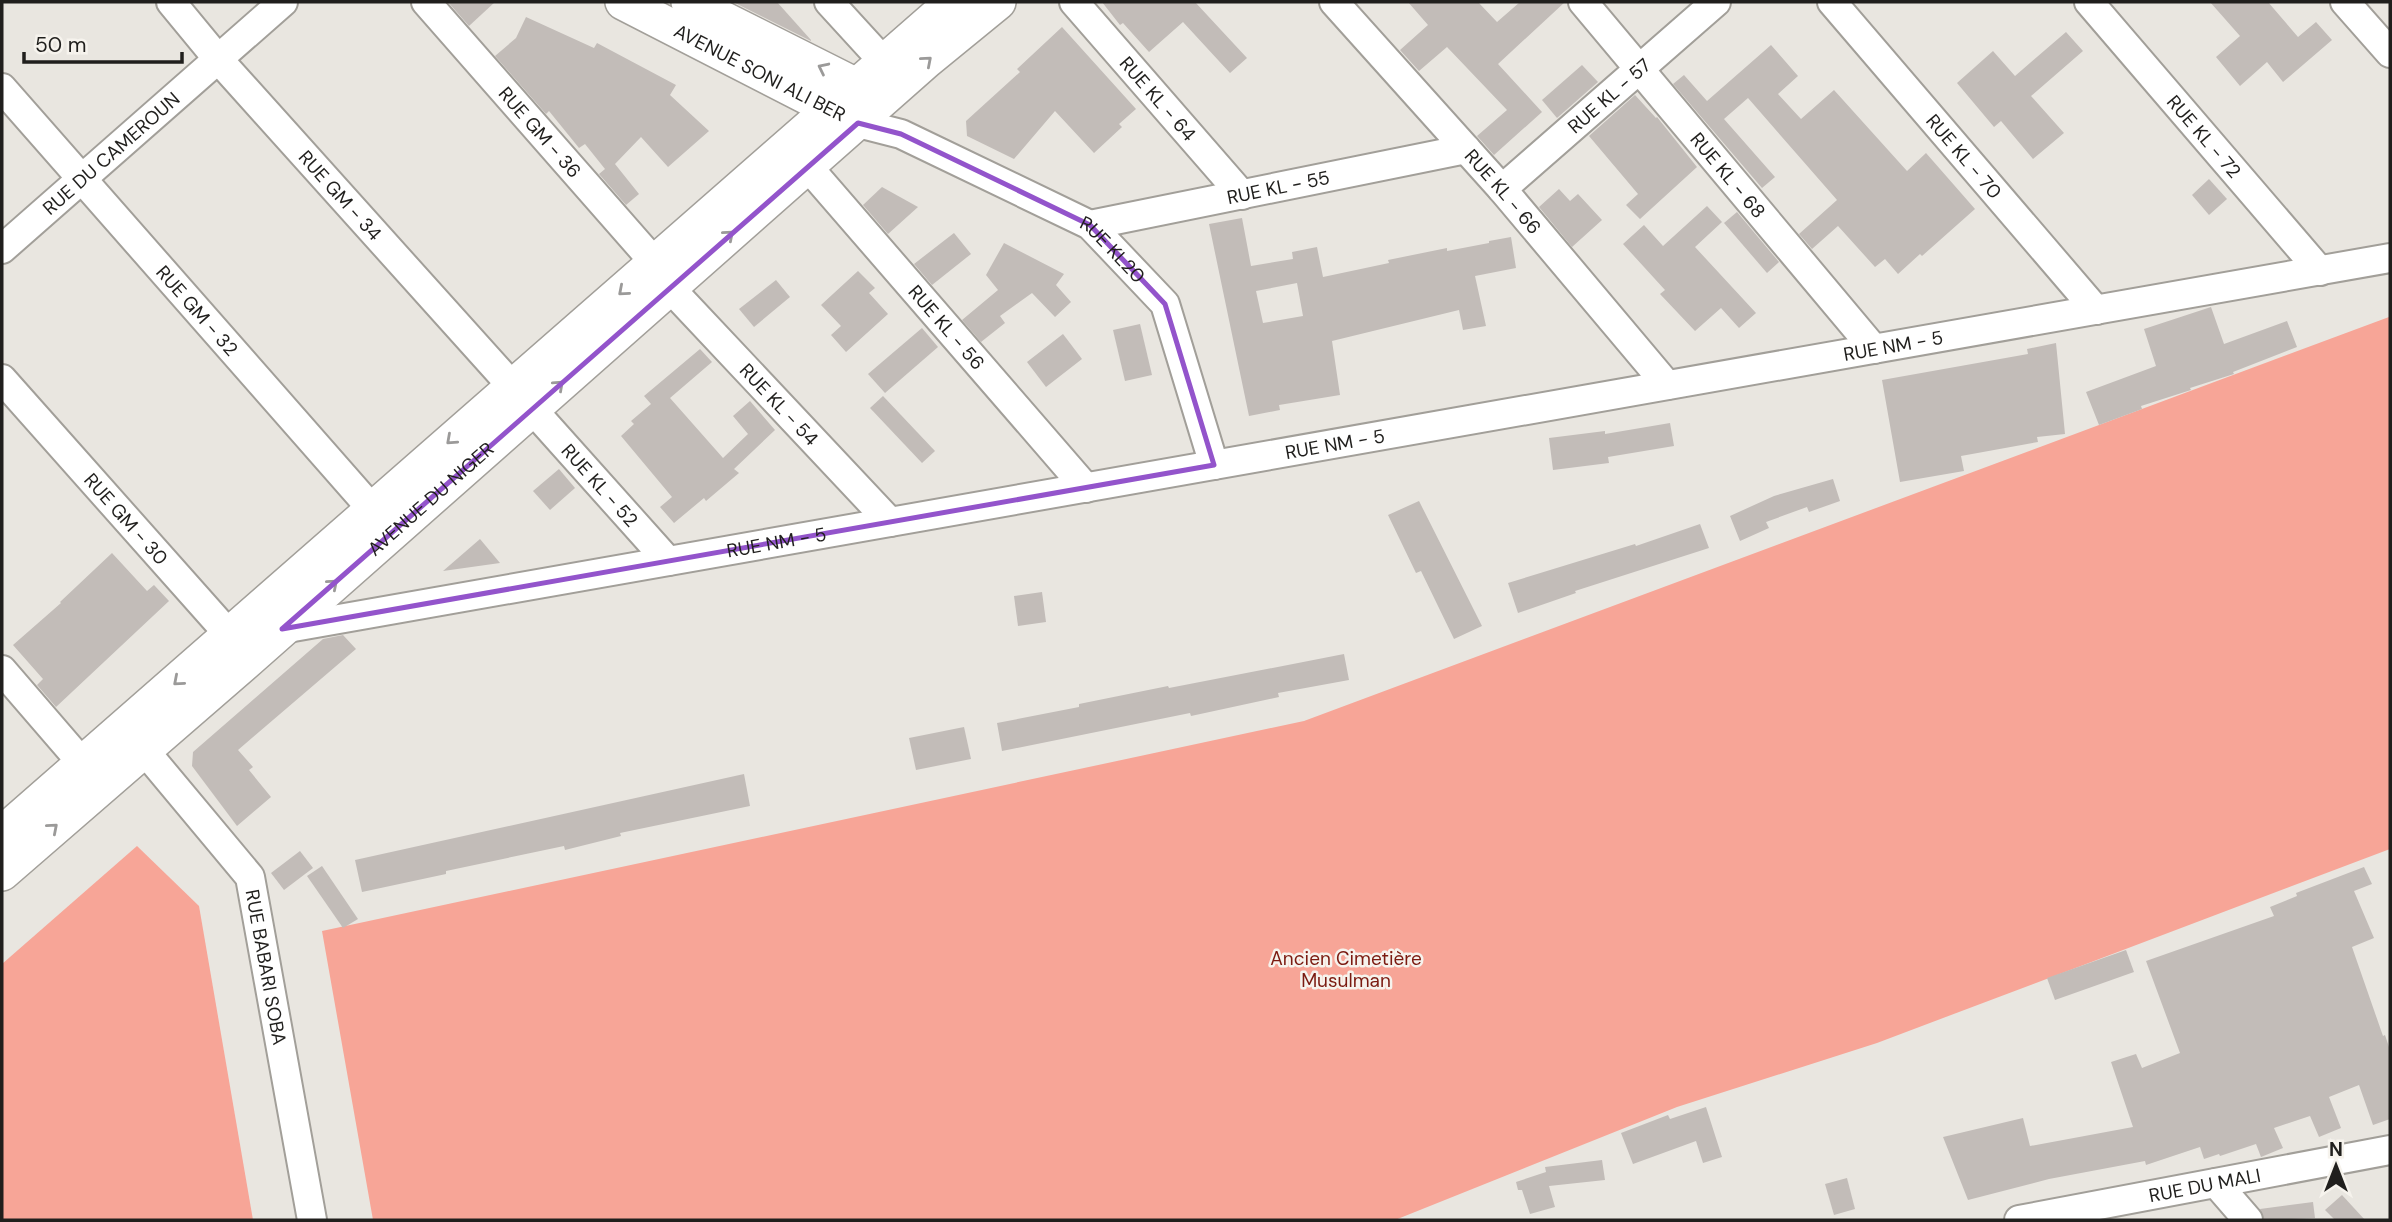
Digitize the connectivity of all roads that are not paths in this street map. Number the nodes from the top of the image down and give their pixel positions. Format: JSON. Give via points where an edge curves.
{"nodes":[{"id":1,"x":171,"y":2,"type":"edge"},
{"id":2,"x":283,"y":2,"type":"edge"},
{"id":3,"x":426,"y":2,"type":"edge"},
{"id":4,"x":623,"y":2,"type":"edge"},
{"id":5,"x":689,"y":2,"type":"edge"},
{"id":6,"x":829,"y":2,"type":"edge"},
{"id":7,"x":953,"y":2,"type":"edge"},
{"id":8,"x":998,"y":2,"type":"edge"},
{"id":9,"x":1074,"y":2,"type":"edge"},
{"id":10,"x":1335,"y":2,"type":"edge"},
{"id":11,"x":1583,"y":2,"type":"edge"},
{"id":12,"x":1716,"y":2,"type":"edge"},
{"id":13,"x":1832,"y":2,"type":"edge"},
{"id":14,"x":2089,"y":2,"type":"edge"},
{"id":15,"x":2345,"y":2,"type":"edge"},
{"id":16,"x":2390,"y":53,"type":"edge"},
{"id":17,"x":218,"y":59,"type":"junction"},
{"id":18,"x":883,"y":61,"type":"junction"},
{"id":19,"x":1641,"y":69,"type":"junction"},
{"id":20,"x":2,"y":88,"type":"edge"},
{"id":21,"x":857,"y":104,"type":"junction"},
{"id":22,"x":1466,"y":149,"type":"junction"},
{"id":23,"x":796,"y":158,"type":"junction"},
{"id":24,"x":81,"y":179,"type":"junction"},
{"id":25,"x":1502,"y":189,"type":"junction"},
{"id":26,"x":1242,"y":195,"type":"junction"},
{"id":27,"x":1090,"y":225,"type":"junction"},
{"id":28,"x":2,"y":249,"type":"edge"},
{"id":29,"x":2390,"y":258,"type":"edge"},
{"id":30,"x":2320,"y":271,"type":"junction"},
{"id":31,"x":662,"y":275,"type":"junction"},
{"id":32,"x":2096,"y":310,"type":"junction"},
{"id":33,"x":1874,"y":349,"type":"junction"},
{"id":34,"x":2,"y":379,"type":"edge"},
{"id":35,"x":1667,"y":385,"type":"junction"},
{"id":36,"x":522,"y":397,"type":"junction"},
{"id":37,"x":1214,"y":465,"type":"junction"},
{"id":38,"x":1086,"y":488,"type":"junction"},
{"id":39,"x":382,"y":522,"type":"junction"},
{"id":40,"x":890,"y":522,"type":"junction"},
{"id":41,"x":668,"y":561,"type":"junction"},
{"id":42,"x":282,"y":629,"type":"junction"},
{"id":43,"x":240,"y":647,"type":"junction"},
{"id":44,"x":2,"y":670,"type":"edge"},
{"id":45,"x":144,"y":750,"type":"junction"},
{"id":46,"x":83,"y":764,"type":"junction"},
{"id":47,"x":2,"y":835,"type":"edge"},
{"id":48,"x":2,"y":873,"type":"edge"},
{"id":49,"x":2390,"y":1150,"type":"edge"},
{"id":50,"x":2216,"y":1183,"type":"junction"},
{"id":51,"x":312,"y":1220,"type":"edge"},
{"id":52,"x":2019,"y":1220,"type":"edge"},
{"id":53,"x":2248,"y":1220,"type":"edge"}],
"edges":[{"from":1,"to":17,"type":"street","name":"RUE GM - 34"},
{"from":2,"to":17,"type":"street","name":"RUE DU CAMEROUN"},
{"from":3,"to":31,"type":"street","name":"RUE GM - 36"},
{"from":4,"to":21,"type":"main road","name":"AVENUE SONI ALI BER"},
{"from":21,"to":5,"type":"main road","name":"AVENUE SONI ALI BER","one_way":true},
{"from":6,"to":18,"type":"street"},
{"from":7,"to":18,"type":"main road"},
{"from":21,"to":8,"type":"main road","one_way":true,"via":[[927,60]]},
{"from":9,"to":26,"type":"street","name":"RUE KL - 64"},
{"from":10,"to":22,"type":"street","name":"RUE KL - 66"},
{"from":11,"to":19,"type":"street","name":"RUE KL - 68"},
{"from":12,"to":19,"type":"street","name":"RUE KL - 57"},
{"from":13,"to":32,"type":"street","name":"RUE KL - 70"},
{"from":14,"to":30,"type":"street","name":"RUE KL - 72"},
{"from":15,"to":16,"type":"street"},
{"from":17,"to":24,"type":"street","name":"RUE DU CAMEROUN"},
{"from":17,"to":36,"type":"street","name":"RUE GM - 34"},
{"from":18,"to":21,"type":"main road"},
{"from":19,"to":25,"type":"street","name":"RUE KL - 57"},
{"from":19,"to":33,"type":"street","name":"RUE KL - 68"},
{"from":20,"to":24,"type":"street","name":"RUE GM - 32"},
{"from":21,"to":23,"type":"main road","name":"AVENUE DU NIGER"},
{"from":21,"to":27,"type":"street","name":"RUE KL20","via":[[901,134]]},
{"from":22,"to":25,"type":"street","name":"RUE KL - 66"},
{"from":22,"to":26,"type":"street","name":"RUE KL - 55"},
{"from":23,"to":31,"type":"main road","name":"AVENUE DU NIGER"},
{"from":23,"to":38,"type":"street","name":"RUE KL - 56"},
{"from":24,"to":28,"type":"street","name":"RUE DU CAMEROUN"},
{"from":24,"to":39,"type":"street","name":"RUE GM - 32"},
{"from":25,"to":35,"type":"street","name":"RUE KL - 66"},
{"from":26,"to":27,"type":"street","name":"RUE KL - 55"},
{"from":27,"to":37,"type":"street","name":"RUE KL20","via":[[1165,304]]},
{"from":29,"to":30,"type":"street","name":"RUE NM - 5"},
{"from":30,"to":32,"type":"street","name":"RUE NM - 5"},
{"from":31,"to":36,"type":"main road","name":"AVENUE DU NIGER"},
{"from":31,"to":40,"type":"street","name":"RUE KL - 54"},
{"from":32,"to":33,"type":"street","name":"RUE NM - 5"},
{"from":33,"to":35,"type":"street","name":"RUE NM - 5"},
{"from":34,"to":43,"type":"street","name":"RUE GM - 30"},
{"from":35,"to":37,"type":"street","name":"RUE NM - 5"},
{"from":36,"to":39,"type":"main road","name":"AVENUE DU NIGER"},
{"from":36,"to":41,"type":"street","name":"RUE KL - 52"},
{"from":37,"to":38,"type":"street","name":"RUE NM - 5"},
{"from":38,"to":40,"type":"street","name":"RUE NM - 5"},
{"from":42,"to":39,"type":"main road","name":"AVENUE DU NIGER","one_way":true},
{"from":39,"to":43,"type":"main road","name":"AVENUE DU NIGER"},
{"from":40,"to":41,"type":"street","name":"RUE NM - 5"},
{"from":41,"to":42,"type":"street","name":"RUE NM - 5"},
{"from":42,"to":43,"type":"main road","name":"AVENUE DU NIGER"},
{"from":43,"to":45,"type":"main road","name":"AVENUE DU NIGER"},
{"from":43,"to":46,"type":"main road","name":"AVENUE DU NIGER","one_way":true},
{"from":44,"to":46,"type":"street"},
{"from":48,"to":45,"type":"main road","name":"AVENUE DU NIGER","one_way":true},
{"from":45,"to":51,"type":"street","name":"RUE BABARI SOBA","via":[[250,877]]},
{"from":46,"to":47,"type":"main road","name":"AVENUE DU NIGER"},
{"from":49,"to":50,"type":"street","name":"RUE DU MALI"},
{"from":50,"to":52,"type":"street","name":"RUE DU MALI"},
{"from":50,"to":53,"type":"street"}]}
